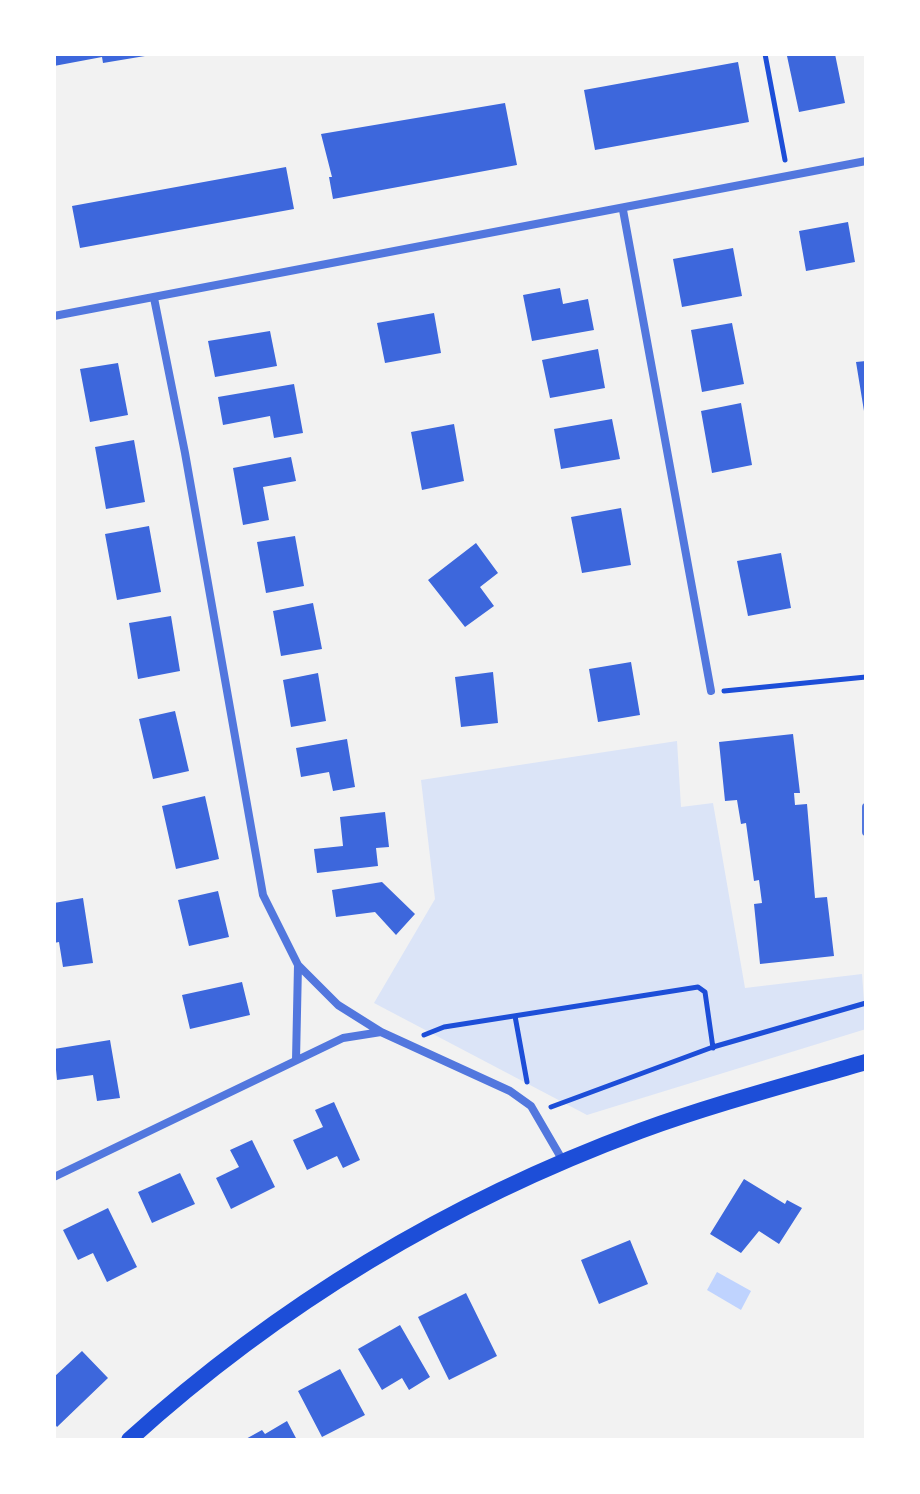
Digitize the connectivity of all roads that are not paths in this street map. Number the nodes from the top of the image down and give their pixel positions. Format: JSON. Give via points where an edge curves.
{"nodes":[{"id":1,"x":866,"y":161,"type":"edge"},
{"id":2,"x":623,"y":210,"type":"junction"},
{"id":3,"x":154,"y":298,"type":"junction"},
{"id":4,"x":54,"y":316,"type":"edge"},
{"id":5,"x":711,"y":691,"type":"road end"},
{"id":6,"x":866,"y":807,"type":"edge"},
{"id":7,"x":866,"y":832,"type":"edge"},
{"id":8,"x":298,"y":965,"type":"junction"},
{"id":9,"x":381,"y":1032,"type":"junction"},
{"id":10,"x":296,"y":1060,"type":"junction"},
{"id":11,"x":866,"y":1062,"type":"edge"},
{"id":12,"x":563,"y":1162,"type":"junction"},
{"id":13,"x":54,"y":1177,"type":"edge"},
{"id":14,"x":129,"y":1440,"type":"edge"}],
"edges":[{"from":1,"to":2,"type":"street"},
{"from":2,"to":3,"type":"street"},
{"from":2,"to":5,"type":"street"},
{"from":3,"to":4,"type":"street"},
{"from":3,"to":8,"type":"street","via":[[263,895]]},
{"from":6,"to":7,"type":"street"},
{"from":8,"to":9,"type":"street","via":[[338,1005]]},
{"from":8,"to":10,"type":"street"},
{"from":9,"to":10,"type":"street","via":[[343,1038]]},
{"from":9,"to":12,"type":"street","via":[[510,1091],[533,1110]]},
{"from":10,"to":13,"type":"street"},
{"from":11,"to":12,"type":"main road","via":[[718,1104]]},
{"from":12,"to":14,"type":"main road","via":[[356,1267],[262,1330]]}]}
